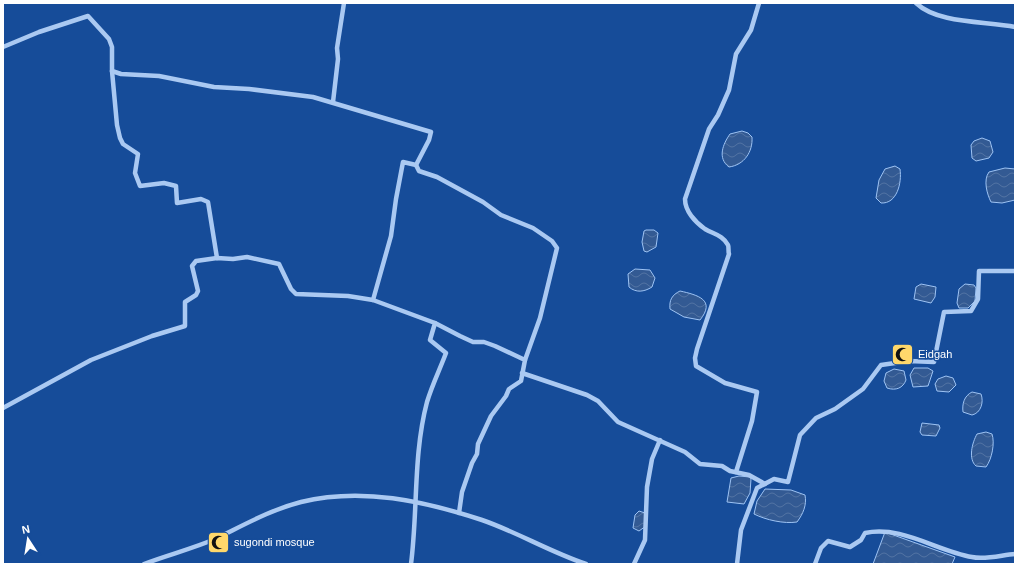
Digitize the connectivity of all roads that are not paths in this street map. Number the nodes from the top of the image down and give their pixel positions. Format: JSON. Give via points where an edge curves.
{"nodes":[{"id":1,"x":344,"y":3,"type":"edge"},
{"id":2,"x":759,"y":3,"type":"edge"},
{"id":3,"x":916,"y":3,"type":"edge"},
{"id":4,"x":1015,"y":26,"type":"edge"},
{"id":5,"x":3,"y":47,"type":"edge"},
{"id":6,"x":112,"y":71,"type":"junction"},
{"id":7,"x":333,"y":102,"type":"junction"},
{"id":8,"x":416,"y":165,"type":"junction"},
{"id":9,"x":217,"y":258,"type":"junction"},
{"id":10,"x":1015,"y":271,"type":"edge"},
{"id":11,"x":372,"y":300,"type":"junction"},
{"id":12,"x":435,"y":323,"type":"junction"},
{"id":13,"x":525,"y":360,"type":"junction"},
{"id":14,"x":522,"y":373,"type":"junction"},
{"id":15,"x":3,"y":408,"type":"edge"},
{"id":16,"x":660,"y":440,"type":"junction"},
{"id":17,"x":736,"y":472,"type":"junction"},
{"id":18,"x":765,"y":484,"type":"junction"},
{"id":19,"x":415,"y":501,"type":"junction"},
{"id":20,"x":459,"y":513,"type":"junction"},
{"id":21,"x":1015,"y":554,"type":"edge"},
{"id":22,"x":144,"y":564,"type":"edge"},
{"id":23,"x":412,"y":564,"type":"edge"},
{"id":24,"x":586,"y":564,"type":"edge"},
{"id":25,"x":634,"y":564,"type":"edge"},
{"id":26,"x":738,"y":564,"type":"edge"},
{"id":27,"x":815,"y":564,"type":"edge"}],
"edges":[{"from":1,"to":7,"type":"street"},
{"from":2,"to":17,"type":"street","via":[[751,30],[736,54],[728,90],[709,129],[685,199],[685,206],[691,214],[728,245],[729,254],[695,358],[696,366],[725,383],[757,392],[752,421]]},
{"from":3,"to":4,"type":"street","via":[[921,8],[953,20]]},
{"from":5,"to":6,"type":"street","via":[[88,16],[109,39],[112,46]]},
{"from":6,"to":7,"type":"street","via":[[121,74],[158,76],[214,87],[286,93]]},
{"from":6,"to":9,"type":"street","via":[[120,138],[123,144],[138,154],[135,173],[140,186],[164,183],[176,186],[177,203],[201,199],[208,202]]},
{"from":7,"to":8,"type":"street","via":[[431,132]]},
{"from":8,"to":11,"type":"street","via":[[403,162],[391,236]]},
{"from":8,"to":13,"type":"street","via":[[419,171],[437,177],[501,215],[533,228],[552,241],[557,248],[540,318]]},
{"from":9,"to":11,"type":"street","via":[[247,257],[279,264],[296,294],[348,296]]},
{"from":9,"to":15,"type":"street","via":[[194,263],[198,291],[184,302],[185,326],[92,360]]},
{"from":10,"to":18,"type":"street","via":[[979,271],[978,299],[971,312],[944,312],[934,362],[909,360],[881,365],[863,389],[835,409],[816,418],[800,435],[788,482],[774,479]]},
{"from":11,"to":12,"type":"street"},
{"from":12,"to":13,"type":"street","via":[[466,339],[495,346]]},
{"from":12,"to":19,"type":"street","via":[[430,340],[446,353],[427,401],[417,464]]},
{"from":13,"to":14,"type":"street"},
{"from":14,"to":16,"type":"street","via":[[587,395],[598,401],[618,422]]},
{"from":14,"to":20,"type":"street","via":[[521,381],[509,389],[491,416],[478,444],[477,454],[462,492]]},
{"from":16,"to":17,"type":"street","via":[[685,452],[700,464],[722,466]]},
{"from":16,"to":25,"type":"street","via":[[652,459],[647,487],[645,540]]},
{"from":17,"to":18,"type":"street","via":[[748,474]]},
{"from":18,"to":26,"type":"street","via":[[757,488],[741,530]]},
{"from":19,"to":20,"type":"street"},
{"from":19,"to":22,"type":"street","via":[[383,496],[333,497],[302,502],[262,515],[214,539]]},
{"from":19,"to":23,"type":"street"},
{"from":20,"to":24,"type":"street","via":[[485,521],[562,556]]},
{"from":21,"to":27,"type":"street","via":[[974,558],[919,540],[875,531],[865,533],[861,540],[850,547],[828,542],[821,548]]}]}
